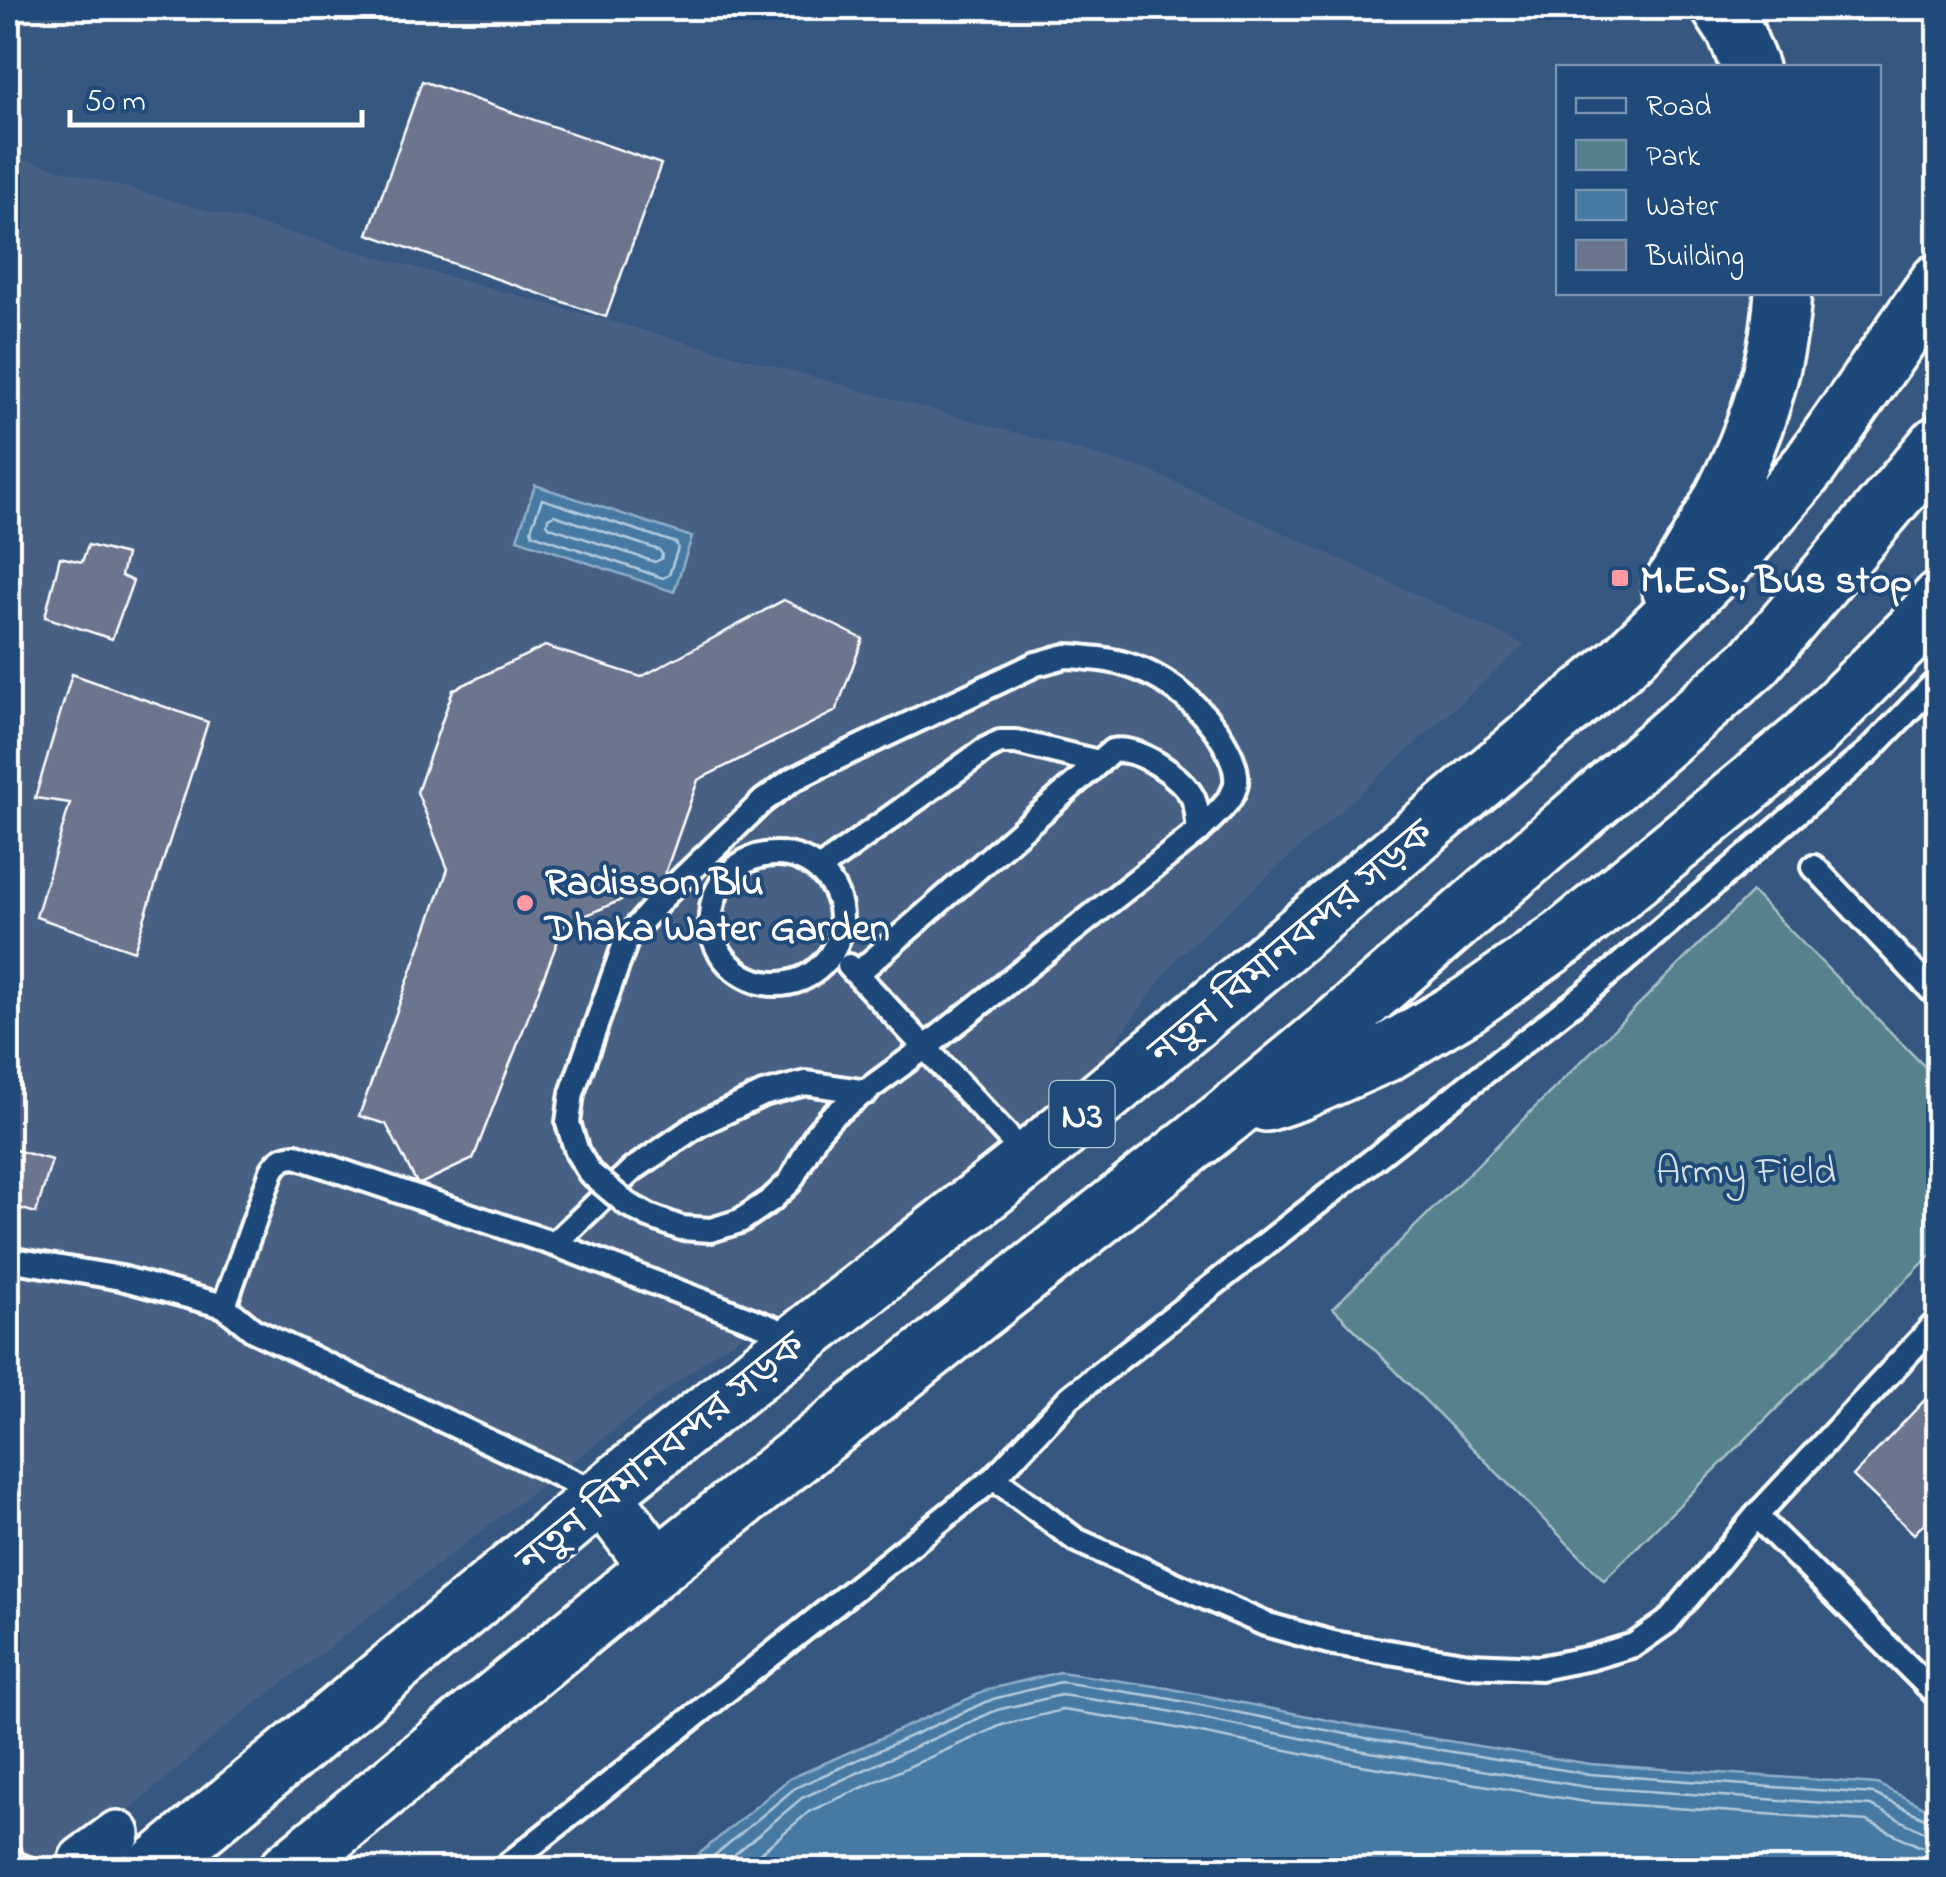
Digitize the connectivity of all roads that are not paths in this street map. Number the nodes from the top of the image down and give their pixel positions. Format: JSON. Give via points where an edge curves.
{"nodes":[{"id":1,"x":1720,"y":8,"type":"edge"},
{"id":2,"x":1749,"y":65,"type":"edge"},
{"id":3,"x":1938,"y":282,"type":"edge"},
{"id":4,"x":1783,"y":295,"type":"edge"},
{"id":5,"x":1938,"y":444,"type":"edge"},
{"id":6,"x":1938,"y":601,"type":"edge"},
{"id":7,"x":1623,"y":662,"type":"junction"},
{"id":8,"x":1938,"y":680,"type":"edge"},
{"id":9,"x":1098,"y":762,"type":"junction"},
{"id":10,"x":1198,"y":831,"type":"junction"},
{"id":11,"x":1814,"y":867,"type":"dead end"},
{"id":12,"x":818,"y":869,"type":"junction"},
{"id":13,"x":834,"y":949,"type":"junction"},
{"id":14,"x":856,"y":974,"type":"junction"},
{"id":15,"x":1938,"y":997,"type":"edge"},
{"id":16,"x":926,"y":1047,"type":"junction"},
{"id":17,"x":866,"y":1092,"type":"junction"},
{"id":18,"x":1226,"y":1116,"type":"junction"},
{"id":19,"x":1029,"y":1159,"type":"junction"},
{"id":20,"x":554,"y":1244,"type":"junction"},
{"id":21,"x":8,"y":1259,"type":"edge"},
{"id":22,"x":224,"y":1306,"type":"junction"},
{"id":23,"x":1938,"y":1320,"type":"edge"},
{"id":24,"x":798,"y":1338,"type":"junction"},
{"id":25,"x":994,"y":1478,"type":"junction"},
{"id":26,"x":602,"y":1495,"type":"junction"},
{"id":27,"x":1756,"y":1516,"type":"junction"},
{"id":28,"x":657,"y":1567,"type":"junction"},
{"id":29,"x":1938,"y":1696,"type":"edge"},
{"id":30,"x":8,"y":1854,"type":"edge"},
{"id":31,"x":110,"y":1858,"type":"edge"},
{"id":32,"x":30,"y":1870,"type":"edge"},
{"id":33,"x":288,"y":1870,"type":"edge"},
{"id":34,"x":501,"y":1870,"type":"edge"}],
"edges":[{"from":1,"to":2,"type":"highway"},
{"from":3,"to":7,"type":"highway","name":"নতুন বিমানবন্দর সড়ক","number":"N3","via":[[1810,464],[1740,547]]},
{"from":4,"to":7,"type":"highway","via":[[1762,404],[1735,476]]},
{"from":5,"to":18,"type":"highway","number":"N3","via":[[1756,662]]},
{"from":6,"to":18,"type":"highway","via":[[1806,738],[1564,937],[1385,1054]]},
{"from":7,"to":19,"type":"highway","name":"নতুন বিমানবন্দর সড়ক","number":"N3"},
{"from":8,"to":25,"type":"lane","via":[[1870,750],[1588,992],[1070,1397]]},
{"from":9,"to":10,"type":"lane","via":[[1123,748],[1150,759],[1192,796]]},
{"from":9,"to":12,"type":"lane","via":[[1000,742]]},
{"from":9,"to":14,"type":"lane"},
{"from":10,"to":16,"type":"lane"},
{"from":10,"to":17,"type":"lane","bridge":true,"via":[[1233,795],[1236,783],[1226,745],[1207,718],[1167,682],[1132,665],[1067,656],[1036,664],[792,780],[665,895],[627,938],[572,1093],[568,1123],[590,1173],[627,1204],[681,1228],[711,1230],[771,1200],[790,1182],[817,1132]]},
{"from":11,"to":15,"type":"lane"},
{"from":12,"to":13,"type":"lane","via":[[840,906]]},
{"from":12,"to":13,"type":"lane","via":[[779,853],[737,866],[718,888],[711,931],[733,968],[773,984],[814,971]]},
{"from":13,"to":14,"type":"lane"},
{"from":14,"to":16,"type":"lane"},
{"from":16,"to":17,"type":"lane"},
{"from":16,"to":19,"type":"lane"},
{"from":17,"to":20,"type":"lane","via":[[806,1082],[698,1125],[632,1170]]},
{"from":18,"to":28,"type":"highway","number":"N3"},
{"from":19,"to":24,"type":"highway","name":"নতুন বিমানবন্দর সড়ক","number":"N3"},
{"from":20,"to":22,"type":"lane","via":[[285,1157],[272,1171]]},
{"from":20,"to":24,"type":"lane"},
{"from":21,"to":22,"type":"lane","via":[[122,1278]]},
{"from":22,"to":26,"type":"lane","via":[[253,1330]]},
{"from":23,"to":27,"type":"lane"},
{"from":24,"to":26,"type":"highway","name":"নতুন বিমানবন্দর সড়ক","number":"N3"},
{"from":25,"to":27,"type":"lane","via":[[1076,1540],[1265,1624],[1333,1643],[1540,1668],[1634,1645],[1667,1622]]},
{"from":25,"to":34,"type":"lane"},
{"from":26,"to":28,"type":"highway"},
{"from":26,"to":31,"type":"highway","name":"নতুন বিমানবন্দর সড়ক","number":"N3"},
{"from":27,"to":29,"type":"lane"},
{"from":28,"to":33,"type":"highway","number":"N3"},
{"from":30,"to":32,"type":"lane"}]}
